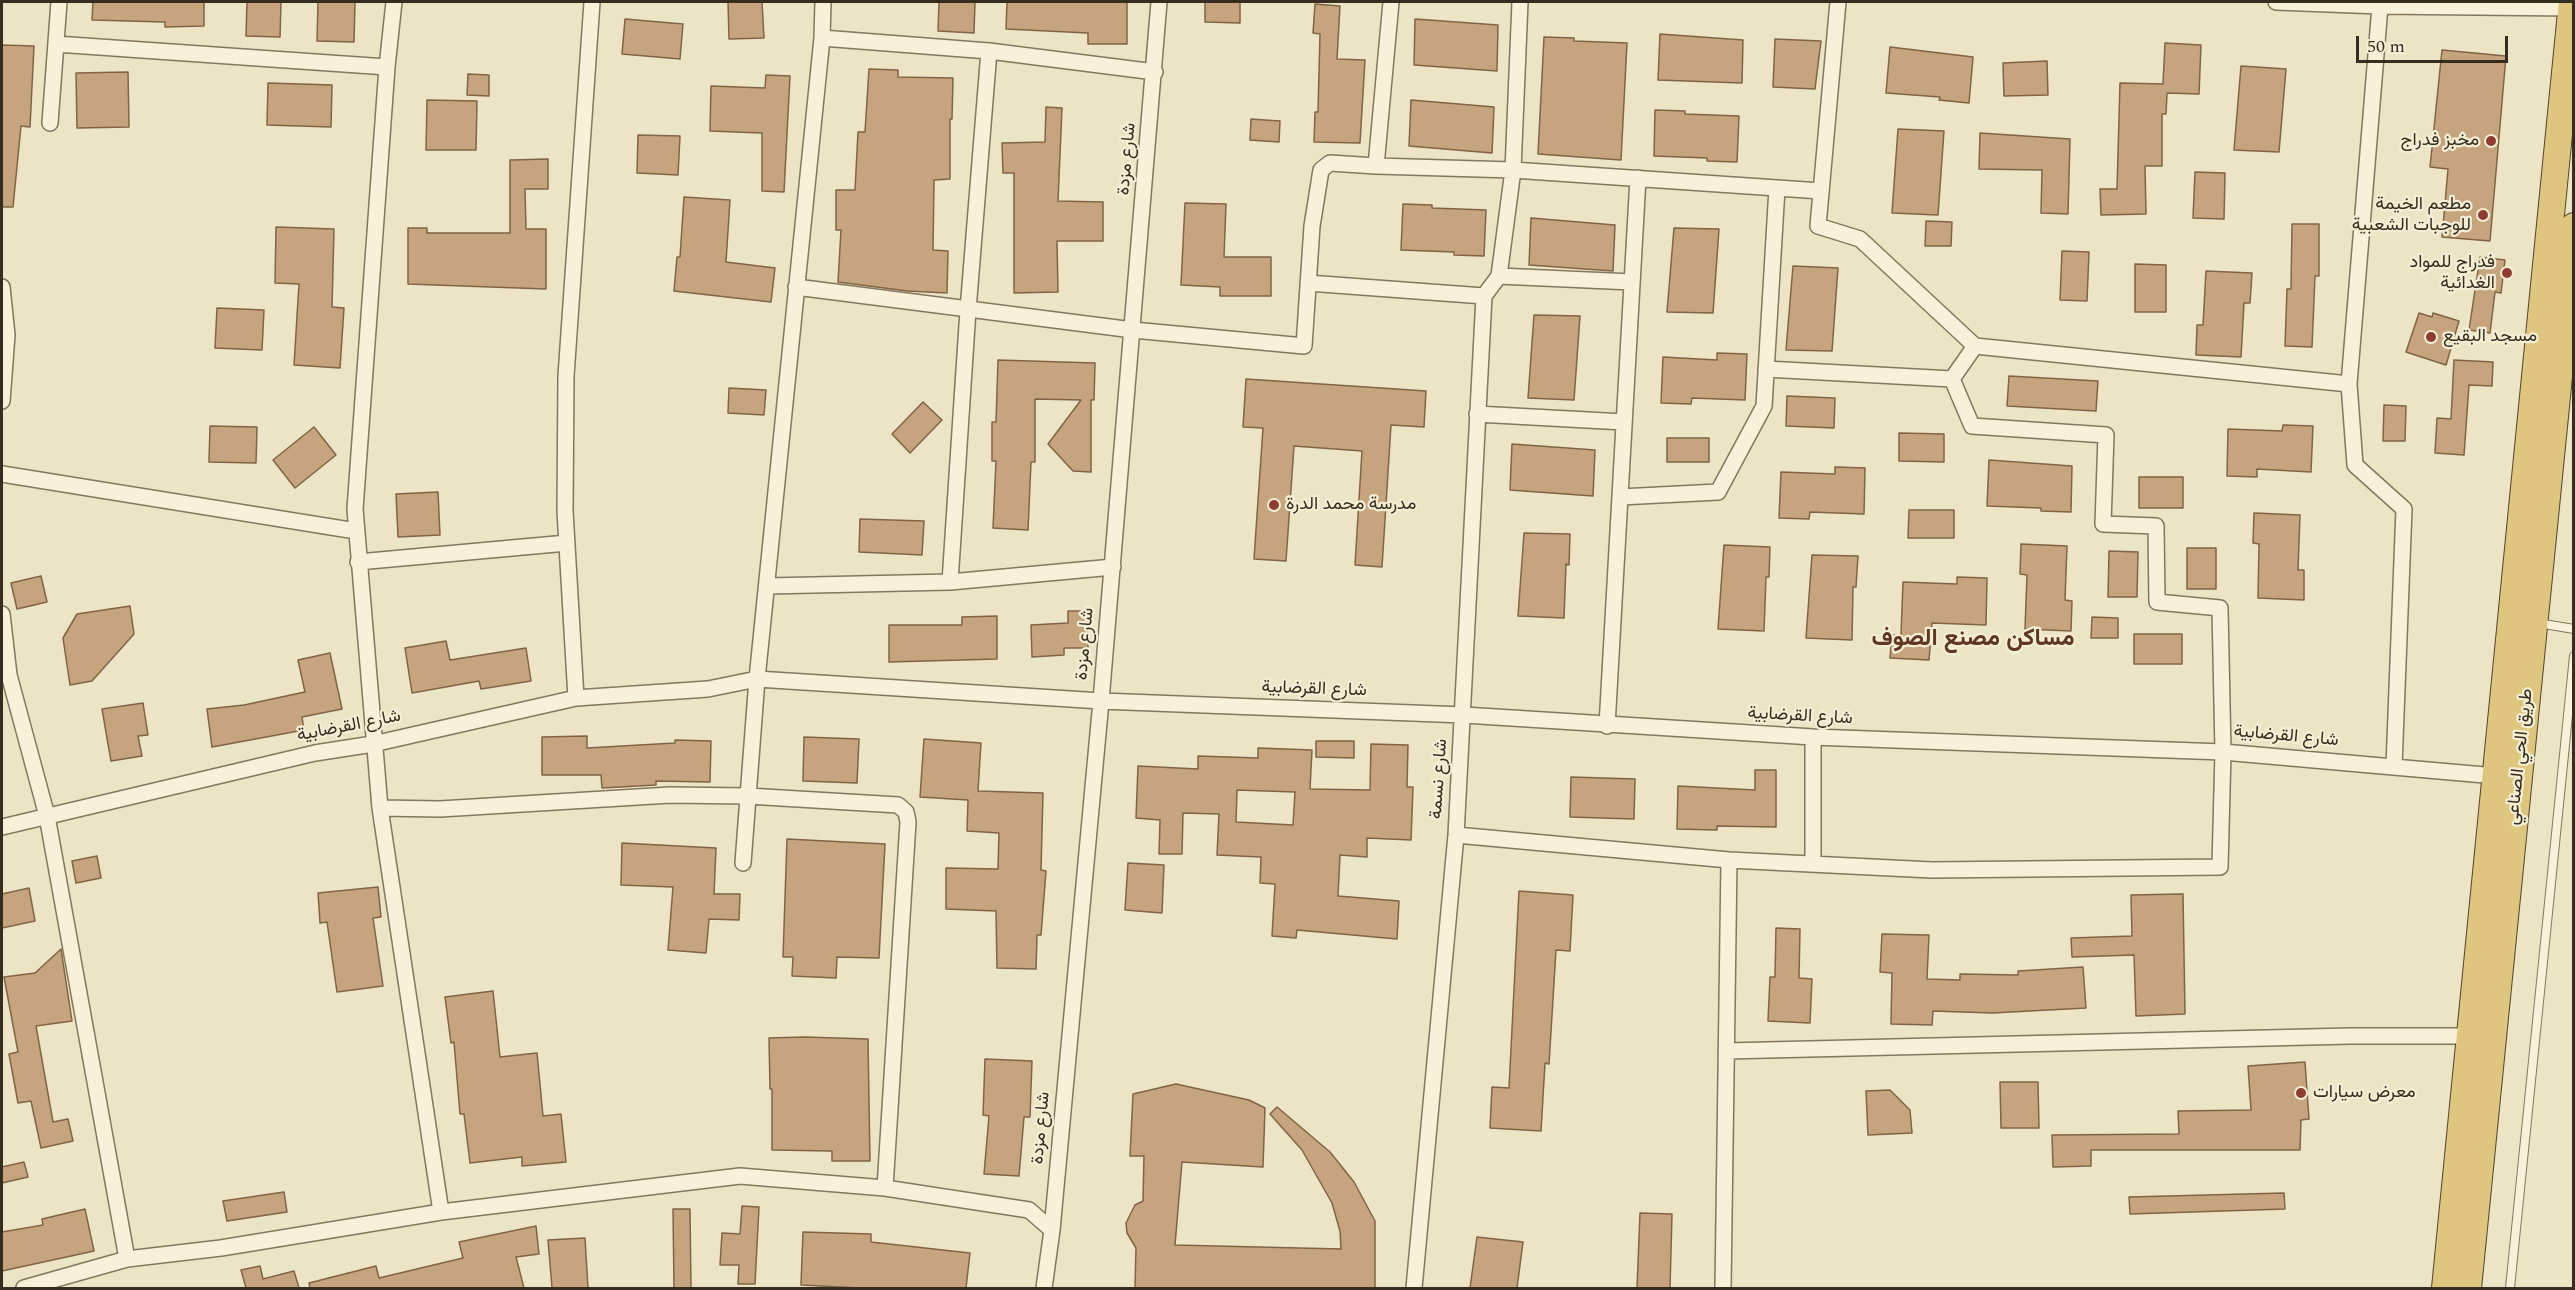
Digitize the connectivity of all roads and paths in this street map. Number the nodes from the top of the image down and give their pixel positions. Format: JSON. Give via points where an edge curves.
{"nodes":[{"id":1,"x":59,"y":2,"type":"edge"},
{"id":2,"x":394,"y":2,"type":"edge"},
{"id":3,"x":592,"y":2,"type":"edge"},
{"id":4,"x":823,"y":2,"type":"edge"},
{"id":5,"x":1159,"y":2,"type":"edge"},
{"id":6,"x":1391,"y":2,"type":"edge"},
{"id":7,"x":1520,"y":2,"type":"edge"},
{"id":8,"x":1838,"y":2,"type":"edge"},
{"id":9,"x":2276,"y":2,"type":"edge"},
{"id":10,"x":2572,"y":4,"type":"edge"},
{"id":11,"x":2380,"y":6,"type":"junction"},
{"id":12,"x":822,"y":38,"type":"junction"},
{"id":13,"x":56,"y":44,"type":"junction"},
{"id":14,"x":989,"y":51,"type":"junction"},
{"id":15,"x":387,"y":68,"type":"junction"},
{"id":16,"x":1155,"y":72,"type":"junction"},
{"id":17,"x":50,"y":123,"type":"dead end"},
{"id":18,"x":1376,"y":166,"type":"junction"},
{"id":19,"x":1513,"y":170,"type":"junction"},
{"id":20,"x":1638,"y":178,"type":"junction"},
{"id":21,"x":1777,"y":188,"type":"junction"},
{"id":22,"x":1821,"y":191,"type":"junction"},
{"id":23,"x":2574,"y":226,"type":"edge"},
{"id":24,"x":1499,"y":276,"type":"junction"},
{"id":25,"x":1632,"y":282,"type":"junction"},
{"id":26,"x":1308,"y":283,"type":"junction"},
{"id":27,"x":2,"y":287,"type":"edge"},
{"id":28,"x":796,"y":287,"type":"junction"},
{"id":29,"x":1484,"y":296,"type":"junction"},
{"id":30,"x":968,"y":310,"type":"junction"},
{"id":31,"x":1133,"y":330,"type":"junction"},
{"id":32,"x":1976,"y":345,"type":"junction"},
{"id":33,"x":1766,"y":369,"type":"junction"},
{"id":34,"x":1952,"y":379,"type":"junction"},
{"id":35,"x":2349,"y":384,"type":"junction"},
{"id":36,"x":2,"y":401,"type":"edge"},
{"id":37,"x":1477,"y":414,"type":"junction"},
{"id":38,"x":1624,"y":422,"type":"junction"},
{"id":39,"x":2,"y":474,"type":"edge"},
{"id":40,"x":1620,"y":497,"type":"junction"},
{"id":41,"x":356,"y":531,"type":"junction"},
{"id":42,"x":567,"y":543,"type":"junction"},
{"id":43,"x":358,"y":562,"type":"junction"},
{"id":44,"x":1113,"y":567,"type":"junction"},
{"id":45,"x":950,"y":582,"type":"junction"},
{"id":46,"x":767,"y":586,"type":"junction"},
{"id":47,"x":2,"y":614,"type":"edge"},
{"id":48,"x":2534,"y":622,"type":"junction"},
{"id":49,"x":2574,"y":628,"type":"edge"},
{"id":50,"x":2574,"y":656,"type":"edge"},
{"id":51,"x":758,"y":679,"type":"junction"},
{"id":52,"x":576,"y":698,"type":"junction"},
{"id":53,"x":1101,"y":701,"type":"junction"},
{"id":54,"x":1464,"y":715,"type":"junction"},
{"id":55,"x":1607,"y":726,"type":"junction"},
{"id":56,"x":1812,"y":737,"type":"junction"},
{"id":57,"x":373,"y":744,"type":"junction"},
{"id":58,"x":2223,"y":752,"type":"junction"},
{"id":59,"x":2394,"y":766,"type":"junction"},
{"id":60,"x":2496,"y":776,"type":"junction"},
{"id":61,"x":748,"y":796,"type":"junction"},
{"id":62,"x":380,"y":808,"type":"junction"},
{"id":63,"x":47,"y":816,"type":"junction"},
{"id":64,"x":2,"y":827,"type":"edge"},
{"id":65,"x":1456,"y":835,"type":"junction"},
{"id":66,"x":1729,"y":860,"type":"junction"},
{"id":67,"x":1813,"y":862,"type":"junction"},
{"id":68,"x":743,"y":863,"type":"dead end"},
{"id":69,"x":2470,"y":1036,"type":"junction"},
{"id":70,"x":1726,"y":1051,"type":"junction"},
{"id":71,"x":885,"y":1188,"type":"junction"},
{"id":72,"x":441,"y":1212,"type":"junction"},
{"id":73,"x":1052,"y":1230,"type":"junction"},
{"id":74,"x":127,"y":1259,"type":"junction"},
{"id":75,"x":24,"y":1288,"type":"edge"},
{"id":76,"x":1044,"y":1288,"type":"edge"},
{"id":77,"x":1414,"y":1288,"type":"edge"},
{"id":78,"x":1723,"y":1288,"type":"edge"},
{"id":79,"x":2445,"y":1288,"type":"edge"},
{"id":80,"x":2468,"y":1288,"type":"edge"},
{"id":81,"x":2510,"y":1288,"type":"edge"}],
"edges":[{"from":1,"to":13,"type":"street"},
{"from":2,"to":15,"type":"street"},
{"from":3,"to":42,"type":"street","via":[[566,376]]},
{"from":4,"to":12,"type":"street"},
{"from":5,"to":16,"type":"street","name":"شارع مزدة"},
{"from":6,"to":18,"type":"street"},
{"from":7,"to":19,"type":"street"},
{"from":8,"to":22,"type":"street"},
{"from":9,"to":11,"type":"street"},
{"from":10,"to":11,"type":"street"},
{"from":10,"to":60,"type":"highway"},
{"from":11,"to":35,"type":"street"},
{"from":12,"to":14,"type":"street"},
{"from":12,"to":28,"type":"street"},
{"from":13,"to":15,"type":"street"},
{"from":13,"to":17,"type":"street"},
{"from":14,"to":16,"type":"street"},
{"from":14,"to":30,"type":"street"},
{"from":15,"to":41,"type":"street","via":[[354,509]]},
{"from":16,"to":31,"type":"street","name":"شارع مزدة"},
{"from":18,"to":19,"type":"street"},
{"from":18,"to":26,"type":"street","via":[[1330,163],[1321,171]]},
{"from":19,"to":20,"type":"street"},
{"from":19,"to":24,"type":"street"},
{"from":20,"to":21,"type":"street"},
{"from":20,"to":25,"type":"street"},
{"from":21,"to":22,"type":"street"},
{"from":21,"to":33,"type":"street"},
{"from":22,"to":32,"type":"street","via":[[1818,226],[1860,239]]},
{"from":23,"to":48,"type":"highway","name":"طريق الحي الصناعي"},
{"from":24,"to":25,"type":"street"},
{"from":24,"to":29,"type":"street"},
{"from":25,"to":38,"type":"street"},
{"from":26,"to":29,"type":"street"},
{"from":26,"to":31,"type":"street","via":[[1304,346]]},
{"from":27,"to":36,"type":"street","via":[[7,335]]},
{"from":28,"to":30,"type":"street"},
{"from":28,"to":46,"type":"street"},
{"from":29,"to":37,"type":"street","name":"شارع نسمة"},
{"from":30,"to":31,"type":"street"},
{"from":30,"to":45,"type":"street"},
{"from":31,"to":44,"type":"street","name":"شارع مزدة"},
{"from":32,"to":34,"type":"street"},
{"from":32,"to":35,"type":"street"},
{"from":33,"to":34,"type":"street"},
{"from":33,"to":40,"type":"street","via":[[1764,406],[1718,492]]},
{"from":34,"to":58,"type":"street","via":[[1972,426],[2106,435],[2103,524],[2156,526],[2157,602],[2220,608]]},
{"from":35,"to":59,"type":"street","via":[[2355,465],[2403,509]]},
{"from":37,"to":38,"type":"street"},
{"from":37,"to":54,"type":"street","name":"شارع نسمة"},
{"from":38,"to":40,"type":"street"},
{"from":39,"to":41,"type":"street"},
{"from":40,"to":55,"type":"street"},
{"from":41,"to":43,"type":"street"},
{"from":42,"to":43,"type":"street"},
{"from":42,"to":52,"type":"street"},
{"from":43,"to":57,"type":"street"},
{"from":44,"to":45,"type":"street"},
{"from":44,"to":53,"type":"street","name":"شارع مزدة"},
{"from":45,"to":46,"type":"street"},
{"from":46,"to":51,"type":"street"},
{"from":47,"to":63,"type":"street","via":[[9,675]]},
{"from":48,"to":49,"type":"lane"},
{"from":48,"to":80,"type":"highway","name":"طريق الحي الصناعي"},
{"from":50,"to":81,"type":"lane"},
{"from":51,"to":52,"type":"street","name":"شارع القرضابية","via":[[708,689]]},
{"from":51,"to":53,"type":"street","name":"شارع القرضابية"},
{"from":51,"to":61,"type":"street"},
{"from":52,"to":57,"type":"street","name":"شارع القرضابية"},
{"from":53,"to":54,"type":"street","name":"شارع القرضابية"},
{"from":53,"to":73,"type":"street","name":"شارع مزدة"},
{"from":54,"to":55,"type":"street","name":"شارع القرضابية"},
{"from":54,"to":65,"type":"street","name":"شارع نسمة"},
{"from":55,"to":56,"type":"street","name":"شارع القرضابية"},
{"from":56,"to":58,"type":"street","name":"شارع القرضابية"},
{"from":56,"to":67,"type":"street"},
{"from":57,"to":62,"type":"street"},
{"from":57,"to":63,"type":"street","name":"شارع القرضابية","via":[[315,753]]},
{"from":58,"to":59,"type":"street","name":"شارع القرضابية"},
{"from":58,"to":67,"type":"street","via":[[2220,867],[1932,870]]},
{"from":59,"to":60,"type":"street","name":"شارع القرضابية"},
{"from":60,"to":69,"type":"highway"},
{"from":61,"to":62,"type":"street","via":[[670,795],[440,809]]},
{"from":61,"to":68,"type":"street"},
{"from":61,"to":71,"type":"street","via":[[887,803],[906,812]]},
{"from":62,"to":72,"type":"street"},
{"from":63,"to":64,"type":"street","name":"شارع القرضابية"},
{"from":63,"to":74,"type":"street"},
{"from":65,"to":66,"type":"street"},
{"from":65,"to":77,"type":"street","name":"شارع نسمة"},
{"from":66,"to":67,"type":"street"},
{"from":66,"to":70,"type":"street"},
{"from":69,"to":70,"type":"street"},
{"from":69,"to":79,"type":"highway"},
{"from":70,"to":78,"type":"street"},
{"from":71,"to":72,"type":"street","via":[[740,1176]]},
{"from":71,"to":73,"type":"street","via":[[1029,1210]]},
{"from":72,"to":74,"type":"street","via":[[221,1248]]},
{"from":73,"to":76,"type":"street","name":"شارع مزدة"},
{"from":74,"to":75,"type":"street"}]}
